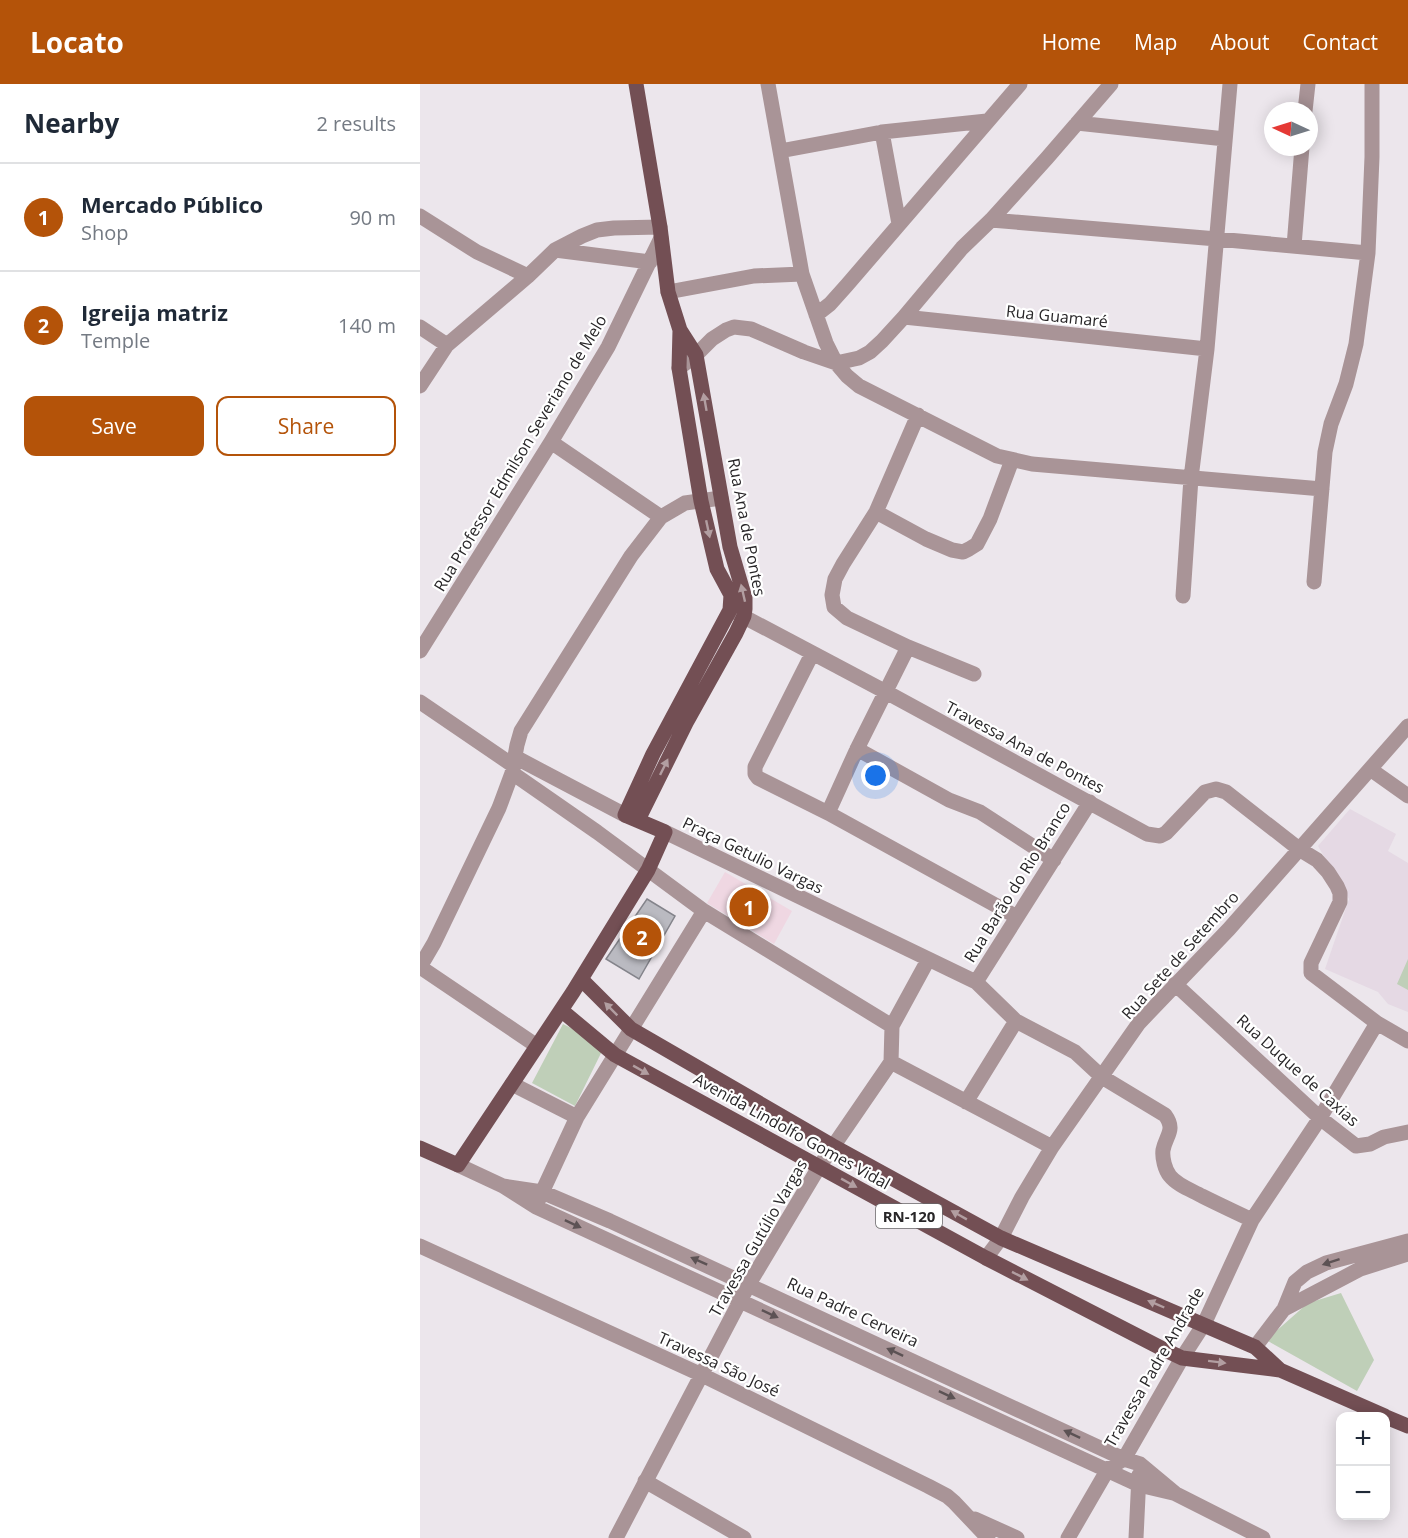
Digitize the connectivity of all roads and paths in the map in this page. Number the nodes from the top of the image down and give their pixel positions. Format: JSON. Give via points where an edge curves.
{"nodes":[{"id":1,"x":636,"y":84,"type":"edge"},
{"id":2,"x":768,"y":84,"type":"edge"},
{"id":3,"x":1111,"y":84,"type":"edge"},
{"id":4,"x":1230,"y":84,"type":"edge"},
{"id":5,"x":1308,"y":84,"type":"edge"},
{"id":6,"x":1372,"y":84,"type":"edge"},
{"id":7,"x":1016,"y":86,"type":"edge"},
{"id":8,"x":1306,"y":102,"type":"edge"},
{"id":9,"x":987,"y":121,"type":"junction"},
{"id":10,"x":1077,"y":123,"type":"junction"},
{"id":11,"x":882,"y":132,"type":"junction"},
{"id":12,"x":1225,"y":139,"type":"junction"},
{"id":13,"x":780,"y":151,"type":"junction"},
{"id":14,"x":1301,"y":156,"type":"edge"},
{"id":15,"x":420,"y":216,"type":"edge"},
{"id":16,"x":991,"y":220,"type":"junction"},
{"id":17,"x":899,"y":224,"type":"junction"},
{"id":18,"x":661,"y":232,"type":"junction"},
{"id":19,"x":1217,"y":239,"type":"junction"},
{"id":20,"x":1294,"y":246,"type":"junction"},
{"id":21,"x":555,"y":250,"type":"junction"},
{"id":22,"x":1368,"y":253,"type":"junction"},
{"id":23,"x":650,"y":262,"type":"junction"},
{"id":24,"x":802,"y":274,"type":"junction"},
{"id":25,"x":528,"y":276,"type":"junction"},
{"id":26,"x":668,"y":292,"type":"junction"},
{"id":27,"x":816,"y":315,"type":"junction"},
{"id":28,"x":904,"y":316,"type":"junction"},
{"id":29,"x":420,"y":327,"type":"edge"},
{"id":30,"x":680,"y":330,"type":"junction"},
{"id":31,"x":447,"y":345,"type":"junction"},
{"id":32,"x":1207,"y":349,"type":"junction"},
{"id":33,"x":696,"y":355,"type":"junction"},
{"id":34,"x":836,"y":363,"type":"junction"},
{"id":35,"x":679,"y":368,"type":"junction"},
{"id":36,"x":420,"y":386,"type":"edge"},
{"id":37,"x":918,"y":415,"type":"junction"},
{"id":38,"x":710,"y":428,"type":"junction"},
{"id":39,"x":690,"y":432,"type":"junction"},
{"id":40,"x":551,"y":442,"type":"junction"},
{"id":41,"x":1012,"y":460,"type":"junction"},
{"id":42,"x":1191,"y":478,"type":"junction"},
{"id":43,"x":1322,"y":489,"type":"junction"},
{"id":44,"x":722,"y":498,"type":"junction"},
{"id":45,"x":701,"y":501,"type":"junction"},
{"id":46,"x":876,"y":512,"type":"junction"},
{"id":47,"x":661,"y":517,"type":"junction"},
{"id":48,"x":1314,"y":582,"type":"dead end"},
{"id":49,"x":1183,"y":596,"type":"dead end"},
{"id":50,"x":737,"y":613,"type":"junction"},
{"id":51,"x":908,"y":647,"type":"junction"},
{"id":52,"x":420,"y":651,"type":"edge"},
{"id":53,"x":812,"y":654,"type":"junction"},
{"id":54,"x":974,"y":674,"type":"dead end"},
{"id":55,"x":886,"y":692,"type":"junction"},
{"id":56,"x":420,"y":702,"type":"edge"},
{"id":57,"x":1408,"y":726,"type":"edge"},
{"id":58,"x":857,"y":749,"type":"junction"},
{"id":59,"x":514,"y":766,"type":"junction"},
{"id":60,"x":1370,"y":769,"type":"junction"},
{"id":61,"x":1408,"y":796,"type":"edge"},
{"id":62,"x":1090,"y":802,"type":"junction"},
{"id":63,"x":828,"y":813,"type":"junction"},
{"id":64,"x":631,"y":818,"type":"junction"},
{"id":65,"x":665,"y":832,"type":"junction"},
{"id":66,"x":1293,"y":844,"type":"junction"},
{"id":67,"x":1054,"y":860,"type":"junction"},
{"id":68,"x":648,"y":870,"type":"junction"},
{"id":69,"x":704,"y":911,"type":"junction"},
{"id":70,"x":1017,"y":917,"type":"junction"},
{"id":71,"x":928,"y":960,"type":"junction"},
{"id":72,"x":420,"y":967,"type":"edge"},
{"id":73,"x":581,"y":979,"type":"junction"},
{"id":74,"x":975,"y":982,"type":"junction"},
{"id":75,"x":1175,"y":984,"type":"junction"},
{"id":76,"x":561,"y":1010,"type":"junction"},
{"id":77,"x":1016,"y":1021,"type":"junction"},
{"id":78,"x":1377,"y":1023,"type":"junction"},
{"id":79,"x":892,"y":1026,"type":"junction"},
{"id":80,"x":631,"y":1029,"type":"junction"},
{"id":81,"x":1408,"y":1041,"type":"edge"},
{"id":82,"x":537,"y":1046,"type":"junction"},
{"id":83,"x":615,"y":1055,"type":"junction"},
{"id":84,"x":891,"y":1062,"type":"junction"},
{"id":85,"x":1102,"y":1077,"type":"junction"},
{"id":86,"x":512,"y":1084,"type":"junction"},
{"id":87,"x":966,"y":1102,"type":"junction"},
{"id":88,"x":577,"y":1117,"type":"junction"},
{"id":89,"x":1320,"y":1118,"type":"junction"},
{"id":90,"x":1408,"y":1132,"type":"edge"},
{"id":91,"x":833,"y":1146,"type":"junction"},
{"id":92,"x":1052,"y":1147,"type":"junction"},
{"id":93,"x":420,"y":1148,"type":"edge"},
{"id":94,"x":458,"y":1165,"type":"junction"},
{"id":95,"x":819,"y":1167,"type":"junction"},
{"id":96,"x":503,"y":1186,"type":"junction"},
{"id":97,"x":542,"y":1192,"type":"junction"},
{"id":98,"x":536,"y":1207,"type":"junction"},
{"id":99,"x":1252,"y":1220,"type":"junction"},
{"id":100,"x":1001,"y":1238,"type":"junction"},
{"id":101,"x":1408,"y":1241,"type":"edge"},
{"id":102,"x":420,"y":1246,"type":"edge"},
{"id":103,"x":1408,"y":1254,"type":"edge"},
{"id":104,"x":986,"y":1258,"type":"junction"},
{"id":105,"x":1357,"y":1262,"type":"junction"},
{"id":106,"x":749,"y":1284,"type":"junction"},
{"id":107,"x":741,"y":1301,"type":"junction"},
{"id":108,"x":1284,"y":1309,"type":"junction"},
{"id":109,"x":1204,"y":1324,"type":"junction"},
{"id":110,"x":1255,"y":1347,"type":"junction"},
{"id":111,"x":1182,"y":1358,"type":"junction"},
{"id":112,"x":1280,"y":1370,"type":"junction"},
{"id":113,"x":702,"y":1375,"type":"junction"},
{"id":114,"x":1374,"y":1412,"type":"edge"},
{"id":115,"x":1390,"y":1419,"type":"edge"},
{"id":116,"x":1408,"y":1426,"type":"edge"},
{"id":117,"x":1124,"y":1459,"type":"junction"},
{"id":118,"x":1140,"y":1464,"type":"junction"},
{"id":119,"x":1108,"y":1470,"type":"junction"},
{"id":120,"x":645,"y":1481,"type":"junction"},
{"id":121,"x":1139,"y":1485,"type":"junction"},
{"id":122,"x":1176,"y":1494,"type":"junction"},
{"id":123,"x":969,"y":1517,"type":"junction"},
{"id":124,"x":616,"y":1538,"type":"edge"},
{"id":125,"x":744,"y":1538,"type":"edge"},
{"id":126,"x":988,"y":1538,"type":"edge"},
{"id":127,"x":1017,"y":1538,"type":"edge"},
{"id":128,"x":1068,"y":1538,"type":"edge"},
{"id":129,"x":1136,"y":1538,"type":"edge"},
{"id":130,"x":1263,"y":1538,"type":"edge"}],
"edges":[{"from":1,"to":18,"type":"main road","name":"Rua Ana de Pontes"},
{"from":2,"to":13,"type":"street"},
{"from":3,"to":10,"type":"street"},
{"from":4,"to":12,"type":"street"},
{"from":5,"to":8,"type":"street"},
{"from":6,"to":22,"type":"street"},
{"from":7,"to":9,"type":"street"},
{"from":9,"to":11,"type":"street"},
{"from":9,"to":17,"type":"street"},
{"from":10,"to":12,"type":"street"},
{"from":10,"to":16,"type":"street"},
{"from":11,"to":13,"type":"street"},
{"from":11,"to":17,"type":"street"},
{"from":12,"to":19,"type":"street"},
{"from":13,"to":24,"type":"street"},
{"from":14,"to":20,"type":"street"},
{"from":15,"to":25,"type":"street","via":[[477,252]]},
{"from":16,"to":19,"type":"street"},
{"from":16,"to":28,"type":"street"},
{"from":17,"to":27,"type":"street"},
{"from":18,"to":21,"type":"street","via":[[597,230]]},
{"from":18,"to":23,"type":"street","name":"Rua Professor Edmilson Severiano de Melo"},
{"from":18,"to":26,"type":"main road","name":"Rua Ana de Pontes"},
{"from":19,"to":20,"type":"street"},
{"from":19,"to":32,"type":"street"},
{"from":20,"to":22,"type":"street"},
{"from":21,"to":23,"type":"street"},
{"from":21,"to":25,"type":"street"},
{"from":22,"to":43,"type":"street","via":[[1356,344],[1331,424]]},
{"from":23,"to":40,"type":"street","name":"Rua Professor Edmilson Severiano de Melo","via":[[608,347]]},
{"from":24,"to":26,"type":"street","via":[[754,276]]},
{"from":24,"to":27,"type":"street"},
{"from":25,"to":31,"type":"street"},
{"from":26,"to":30,"type":"main road","name":"Rua Ana de Pontes"},
{"from":27,"to":34,"type":"street"},
{"from":28,"to":32,"type":"street","name":"Rua Guamaré"},
{"from":28,"to":34,"type":"street","via":[[870,352]]},
{"from":29,"to":31,"type":"street"},
{"from":30,"to":33,"type":"main road","name":"Rua Ana de Pontes"},
{"from":30,"to":35,"type":"main road","name":"Rua Ana de Pontes"},
{"from":31,"to":36,"type":"street"},
{"from":32,"to":42,"type":"street"},
{"from":33,"to":34,"type":"street","via":[[712,339],[734,327],[762,333]]},
{"from":33,"to":35,"type":"street"},
{"from":38,"to":33,"type":"main road","name":"Rua Ana de Pontes","one_way":true},
{"from":34,"to":37,"type":"street","via":[[859,386]]},
{"from":35,"to":39,"type":"main road","name":"Rua Ana de Pontes"},
{"from":37,"to":41,"type":"street"},
{"from":37,"to":46,"type":"street"},
{"from":38,"to":39,"type":"main road"},
{"from":38,"to":44,"type":"main road","name":"Rua Ana de Pontes"},
{"from":39,"to":45,"type":"main road","name":"Rua Ana de Pontes"},
{"from":40,"to":47,"type":"street"},
{"from":40,"to":52,"type":"street","name":"Rua Professor Edmilson Severiano de Melo"},
{"from":41,"to":42,"type":"street"},
{"from":41,"to":46,"type":"street","via":[[977,544],[963,552],[926,539]]},
{"from":42,"to":43,"type":"street"},
{"from":42,"to":49,"type":"street"},
{"from":43,"to":48,"type":"street"},
{"from":44,"to":45,"type":"street"},
{"from":50,"to":44,"type":"main road","name":"Rua Ana de Pontes","one_way":true,"via":[[745,598],[730,547]]},
{"from":45,"to":47,"type":"street","via":[[685,503]]},
{"from":45,"to":50,"type":"main road","name":"Rua Ana de Pontes","one_way":true,"via":[[717,569]]},
{"from":46,"to":51,"type":"street","via":[[835,579],[834,607],[847,618]]},
{"from":47,"to":59,"type":"street","via":[[631,556],[521,731]]},
{"from":50,"to":53,"type":"street","name":"Travessa Ana de Pontes"},
{"from":50,"to":64,"type":"main road","name":"Rua Ana de Pontes","via":[[653,754]]},
{"from":51,"to":54,"type":"street"},
{"from":51,"to":55,"type":"street"},
{"from":53,"to":55,"type":"street","name":"Travessa Ana de Pontes"},
{"from":53,"to":63,"type":"street","via":[[755,767],[755,774]]},
{"from":55,"to":58,"type":"street"},
{"from":55,"to":62,"type":"street","name":"Travessa Ana de Pontes"},
{"from":56,"to":59,"type":"street","name":"Praça Getulio Vargas"},
{"from":57,"to":60,"type":"street","name":"Rua Sete de Setembro"},
{"from":58,"to":63,"type":"street"},
{"from":58,"to":67,"type":"street","via":[[949,800],[980,812]]},
{"from":59,"to":64,"type":"street","name":"Praça Getulio Vargas"},
{"from":59,"to":68,"type":"street","name":"Praça Getulio Vargas"},
{"from":59,"to":72,"type":"street","via":[[499,808]]},
{"from":60,"to":61,"type":"street"},
{"from":60,"to":66,"type":"street","name":"Rua Sete de Setembro"},
{"from":62,"to":66,"type":"street","name":"Travessa Ana de Pontes","via":[[1147,834],[1160,836],[1172,829],[1205,792],[1222,790]]},
{"from":62,"to":67,"type":"street","name":"Rua Barão do Rio Branco"},
{"from":63,"to":70,"type":"street"},
{"from":64,"to":65,"type":"main road","name":"Praça Getulio Vargas"},
{"from":65,"to":68,"type":"main road"},
{"from":65,"to":71,"type":"street","name":"Praça Getulio Vargas"},
{"from":66,"to":75,"type":"street","name":"Rua Sete de Setembro","via":[[1229,929]]},
{"from":66,"to":78,"type":"street","via":[[1328,872],[1340,897],[1311,963],[1311,973]]},
{"from":67,"to":70,"type":"street","name":"Rua Barão do Rio Branco"},
{"from":68,"to":69,"type":"street","name":"Praça Getulio Vargas"},
{"from":68,"to":73,"type":"main road"},
{"from":69,"to":79,"type":"street","name":"Praça Getulio Vargas"},
{"from":69,"to":80,"type":"street"},
{"from":70,"to":74,"type":"street","name":"Rua Barão do Rio Branco"},
{"from":71,"to":74,"type":"street","name":"Praça Getulio Vargas"},
{"from":71,"to":79,"type":"street"},
{"from":72,"to":82,"type":"street"},
{"from":73,"to":76,"type":"main road"},
{"from":80,"to":73,"type":"main road","name":"Avenida Lindolfo Gomes Vidal","number":"RN-120","one_way":true},
{"from":74,"to":77,"type":"street","name":"Praça Getulio Vargas"},
{"from":75,"to":85,"type":"street","name":"Rua Sete de Setembro","via":[[1139,1023]]},
{"from":75,"to":89,"type":"street","name":"Rua Duque de Caxias"},
{"from":76,"to":82,"type":"main road"},
{"from":76,"to":83,"type":"main road","name":"Avenida Lindolfo Gomes Vidal","number":"RN-120"},
{"from":77,"to":85,"type":"street","name":"Praça Getulio Vargas","via":[[1075,1052]]},
{"from":77,"to":87,"type":"street"},
{"from":78,"to":81,"type":"street"},
{"from":78,"to":89,"type":"street","name":"Travessa Padre Andrade"},
{"from":79,"to":84,"type":"street"},
{"from":80,"to":83,"type":"street"},
{"from":80,"to":91,"type":"main road","name":"Avenida Lindolfo Gomes Vidal","number":"RN-120"},
{"from":82,"to":86,"type":"main road"},
{"from":83,"to":88,"type":"street"},
{"from":83,"to":95,"type":"main road","name":"Avenida Lindolfo Gomes Vidal","number":"RN-120","one_way":true},
{"from":84,"to":87,"type":"street"},
{"from":84,"to":91,"type":"street","name":"Travessa Gutúlio Vargas"},
{"from":85,"to":92,"type":"street","name":"Rua Sete de Setembro"},
{"from":85,"to":99,"type":"street","name":"Praça Getulio Vargas","via":[[1165,1115],[1171,1128],[1163,1153],[1171,1178]]},
{"from":86,"to":88,"type":"street"},
{"from":86,"to":94,"type":"main road"},
{"from":87,"to":92,"type":"street"},
{"from":88,"to":97,"type":"street"},
{"from":89,"to":90,"type":"street","name":"Rua Duque de Caxias","via":[[1356,1146]]},
{"from":89,"to":99,"type":"street","name":"Travessa Padre Andrade"},
{"from":91,"to":95,"type":"street","name":"Travessa Gutúlio Vargas"},
{"from":100,"to":91,"type":"main road","name":"Avenida Lindolfo Gomes Vidal","number":"RN-120","one_way":true},
{"from":92,"to":100,"type":"street","name":"Rua Sete de Setembro"},
{"from":93,"to":94,"type":"main road","name":"Rua Padre Cerveira"},
{"from":94,"to":96,"type":"street","name":"Rua Padre Cerveira"},
{"from":95,"to":104,"type":"main road","name":"Avenida Lindolfo Gomes Vidal","number":"RN-120","one_way":true},
{"from":95,"to":106,"type":"street","name":"Travessa Gutúlio Vargas"},
{"from":96,"to":97,"type":"street","name":"Rua Padre Cerveira"},
{"from":96,"to":98,"type":"street","name":"Rua Padre Cerveira"},
{"from":97,"to":98,"type":"street"},
{"from":106,"to":97,"type":"street","name":"Rua Padre Cerveira","one_way":true},
{"from":98,"to":107,"type":"street","name":"Rua Padre Cerveira","one_way":true},
{"from":99,"to":109,"type":"street","name":"Travessa Padre Andrade"},
{"from":100,"to":104,"type":"street","name":"Rua Sete de Setembro"},
{"from":109,"to":100,"type":"main road","name":"Avenida Lindolfo Gomes Vidal","number":"RN-120","one_way":true},
{"from":101,"to":105,"type":"street"},
{"from":102,"to":113,"type":"street","name":"Travessa São José"},
{"from":103,"to":105,"type":"street"},
{"from":104,"to":111,"type":"main road","name":"Avenida Lindolfo Gomes Vidal","number":"RN-120","one_way":true},
{"from":105,"to":108,"type":"street"},
{"from":105,"to":108,"type":"street","one_way":true,"via":[[1326,1263],[1306,1272],[1295,1282]]},
{"from":106,"to":107,"type":"street","name":"Travessa Gutúlio Vargas"},
{"from":117,"to":106,"type":"street","name":"Rua Padre Cerveira","one_way":true},
{"from":107,"to":113,"type":"street","name":"Travessa Gutúlio Vargas"},
{"from":107,"to":119,"type":"street","name":"Rua Padre Cerveira","one_way":true},
{"from":108,"to":110,"type":"street"},
{"from":109,"to":110,"type":"main road","name":"Avenida Lindolfo Gomes Vidal","number":"RN-120"},
{"from":109,"to":111,"type":"street","name":"Travessa Padre Andrade"},
{"from":110,"to":112,"type":"main road","name":"Avenida Lindolfo Gomes Vidal","number":"RN-120"},
{"from":111,"to":112,"type":"main road","name":"Avenida Lindolfo Gomes Vidal","number":"RN-120","one_way":true},
{"from":111,"to":117,"type":"street","name":"Travessa Padre Andrade"},
{"from":112,"to":114,"type":"main road","name":"Avenida Lindolfo Gomes Vidal","number":"RN-120"},
{"from":113,"to":120,"type":"street","name":"Travessa Gutúlio Vargas"},
{"from":113,"to":123,"type":"street","name":"Travessa São José","via":[[947,1496]]},
{"from":115,"to":116,"type":"main road","name":"Avenida Lindolfo Gomes Vidal","number":"RN-120"},
{"from":117,"to":118,"type":"street","name":"Rua Padre Cerveira"},
{"from":117,"to":119,"type":"street","name":"Travessa Padre Andrade"},
{"from":118,"to":121,"type":"street"},
{"from":118,"to":122,"type":"street","name":"Rua Padre Cerveira"},
{"from":119,"to":121,"type":"street","name":"Rua Padre Cerveira"},
{"from":119,"to":128,"type":"street","name":"Travessa Padre Andrade"},
{"from":120,"to":124,"type":"street","name":"Travessa Gutúlio Vargas"},
{"from":120,"to":125,"type":"street"},
{"from":121,"to":122,"type":"street","name":"Rua Padre Cerveira"},
{"from":121,"to":129,"type":"street"},
{"from":122,"to":130,"type":"street","name":"Rua Padre Cerveira"},
{"from":123,"to":126,"type":"street","name":"Travessa São José"},
{"from":123,"to":127,"type":"street"}]}
